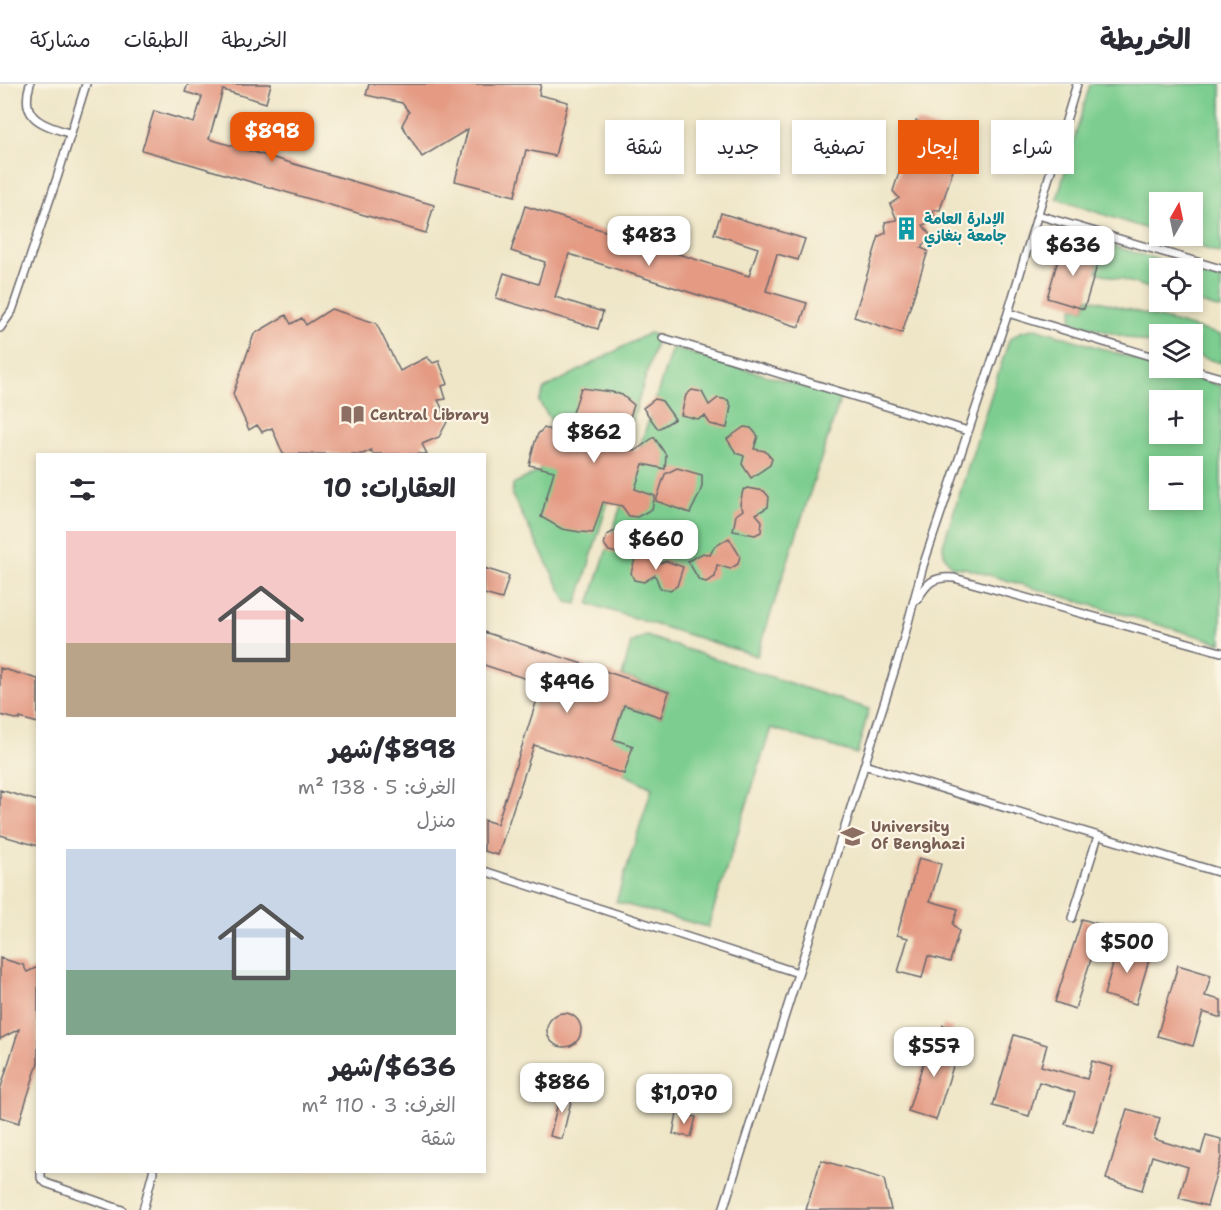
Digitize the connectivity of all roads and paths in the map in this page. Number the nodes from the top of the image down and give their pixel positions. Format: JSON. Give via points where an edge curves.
{"nodes":[{"id":1,"x":30,"y":84,"type":"edge"},
{"id":2,"x":86,"y":84,"type":"edge"},
{"id":3,"x":1077,"y":84,"type":"edge"},
{"id":4,"x":70,"y":134,"type":"junction"},
{"id":5,"x":1038,"y":215,"type":"junction"},
{"id":6,"x":1221,"y":269,"type":"edge"},
{"id":7,"x":1008,"y":313,"type":"junction"},
{"id":8,"x":0,"y":328,"type":"edge"},
{"id":9,"x":663,"y":338,"type":"dead end"},
{"id":10,"x":1149,"y":356,"type":"edge"},
{"id":11,"x":1203,"y":373,"type":"edge"},
{"id":12,"x":1221,"y":378,"type":"edge"},
{"id":13,"x":968,"y":431,"type":"junction"},
{"id":14,"x":913,"y":607,"type":"junction"},
{"id":15,"x":1221,"y":652,"type":"edge"},
{"id":16,"x":864,"y":765,"type":"junction"},
{"id":17,"x":1098,"y":836,"type":"junction"},
{"id":18,"x":486,"y":872,"type":"edge"},
{"id":19,"x":1221,"y":873,"type":"edge"},
{"id":20,"x":1072,"y":918,"type":"dead end"},
{"id":21,"x":798,"y":973,"type":"junction"},
{"id":22,"x":41,"y":1173,"type":"edge"},
{"id":23,"x":153,"y":1173,"type":"edge"},
{"id":24,"x":122,"y":1210,"type":"edge"},
{"id":25,"x":143,"y":1210,"type":"edge"},
{"id":26,"x":723,"y":1210,"type":"edge"}],
"edges":[{"from":1,"to":4,"type":"lane","via":[[26,103],[29,113],[36,121]]},
{"from":2,"to":4,"type":"lane"},
{"from":3,"to":5,"type":"lane"},
{"from":4,"to":8,"type":"lane","via":[[12,311]]},
{"from":5,"to":6,"type":"lane"},
{"from":5,"to":7,"type":"lane"},
{"from":7,"to":10,"type":"lane"},
{"from":7,"to":13,"type":"lane"},
{"from":9,"to":13,"type":"lane"},
{"from":11,"to":12,"type":"lane"},
{"from":13,"to":14,"type":"lane"},
{"from":14,"to":15,"type":"lane","via":[[933,580],[954,578]]},
{"from":14,"to":16,"type":"lane"},
{"from":16,"to":17,"type":"lane"},
{"from":16,"to":21,"type":"lane"},
{"from":17,"to":19,"type":"lane"},
{"from":17,"to":20,"type":"lane"},
{"from":18,"to":21,"type":"lane"},
{"from":21,"to":26,"type":"lane"},
{"from":22,"to":24,"type":"lane","via":[[46,1183]]},
{"from":23,"to":25,"type":"lane"}]}
